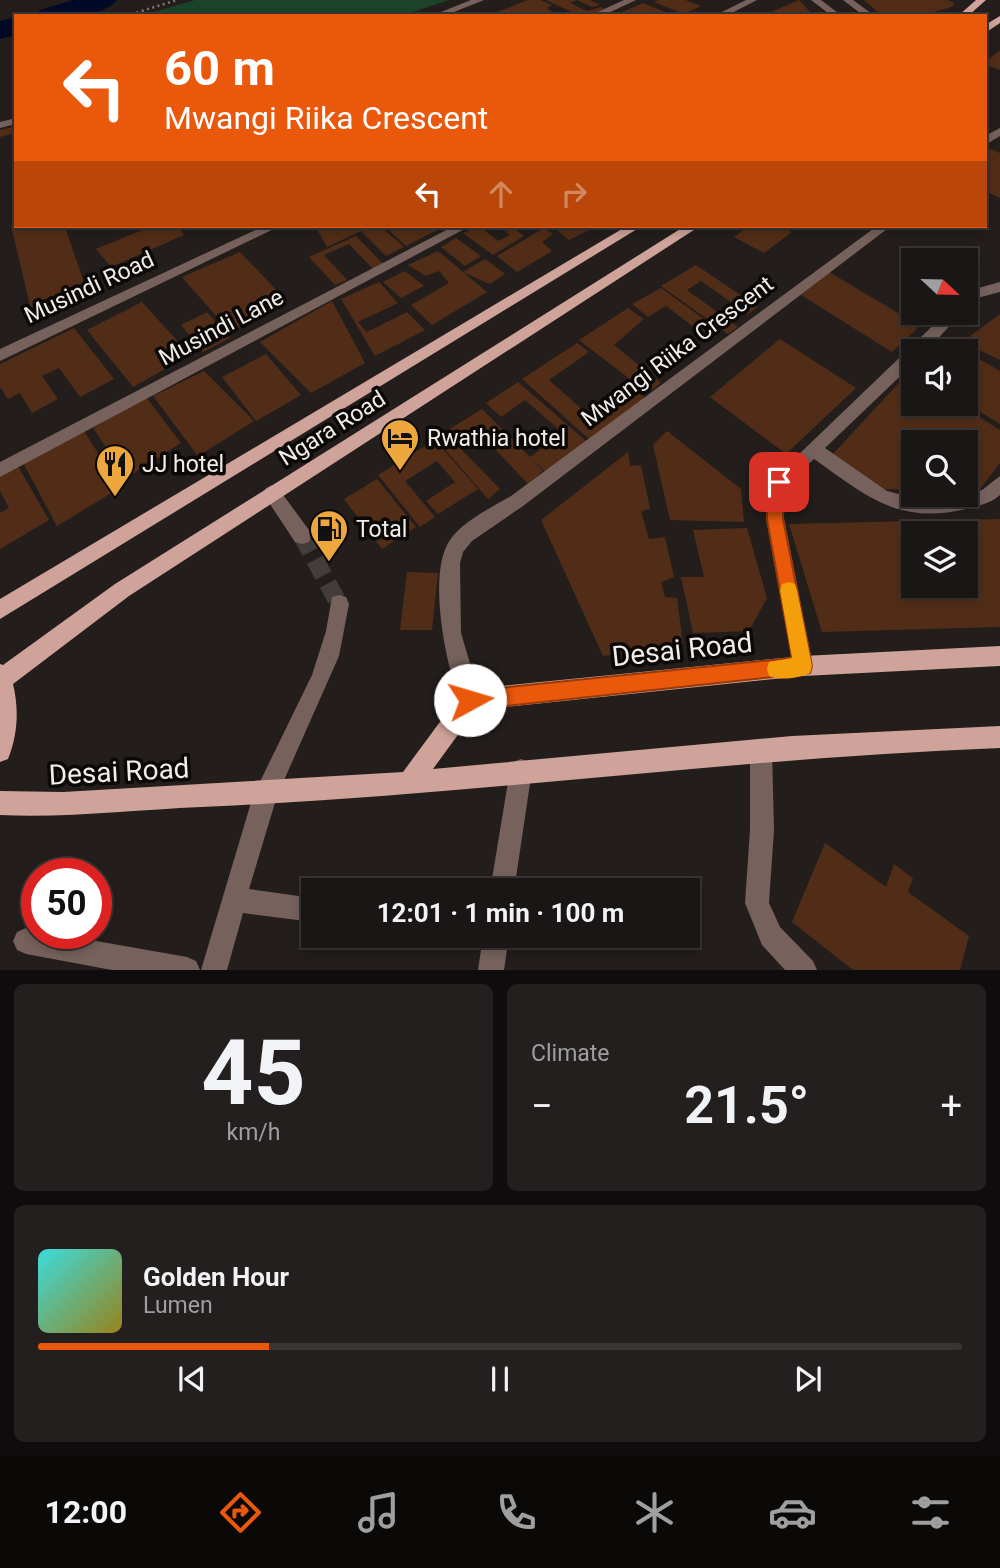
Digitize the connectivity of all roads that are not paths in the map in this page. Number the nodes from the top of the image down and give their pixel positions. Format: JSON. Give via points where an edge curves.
{"nodes":[{"id":1,"x":480,"y":0,"type":"edge"},
{"id":2,"x":632,"y":0,"type":"edge"},
{"id":3,"x":753,"y":0,"type":"edge"},
{"id":4,"x":815,"y":0,"type":"edge"},
{"id":5,"x":847,"y":0,"type":"edge"},
{"id":6,"x":982,"y":0,"type":"edge"},
{"id":7,"x":740,"y":2,"type":"edge"},
{"id":8,"x":441,"y":14,"type":"edge"},
{"id":9,"x":598,"y":14,"type":"edge"},
{"id":10,"x":721,"y":14,"type":"edge"},
{"id":11,"x":754,"y":14,"type":"edge"},
{"id":12,"x":835,"y":14,"type":"edge"},
{"id":13,"x":868,"y":14,"type":"edge"},
{"id":14,"x":964,"y":14,"type":"edge"},
{"id":15,"x":270,"y":228,"type":"edge"},
{"id":16,"x":460,"y":228,"type":"edge"},
{"id":17,"x":633,"y":228,"type":"edge"},
{"id":18,"x":691,"y":228,"type":"edge"},
{"id":19,"x":882,"y":228,"type":"edge"},
{"id":20,"x":1000,"y":288,"type":"edge"},
{"id":21,"x":978,"y":293,"type":"edge"},
{"id":22,"x":941,"y":326,"type":"edge"},
{"id":23,"x":928,"y":339,"type":"edge"},
{"id":24,"x":0,"y":355,"type":"edge"},
{"id":25,"x":901,"y":364,"type":"edge"},
{"id":26,"x":813,"y":449,"type":"junction"},
{"id":27,"x":0,"y":470,"type":"edge"},
{"id":28,"x":1000,"y":482,"type":"edge"},
{"id":29,"x":272,"y":493,"type":"junction"},
{"id":30,"x":302,"y":536,"type":"tunnel mouth"},
{"id":31,"x":339,"y":604,"type":"tunnel mouth"},
{"id":32,"x":0,"y":610,"type":"edge"},
{"id":33,"x":1000,"y":656,"type":"edge"},
{"id":34,"x":803,"y":666,"type":"junction"},
{"id":35,"x":1,"y":676,"type":"edge"},
{"id":36,"x":470,"y":700,"type":"junction"},
{"id":37,"x":1000,"y":737,"type":"edge"},
{"id":38,"x":761,"y":750,"type":"junction"},
{"id":39,"x":0,"y":751,"type":"edge"},
{"id":40,"x":521,"y":770,"type":"junction"},
{"id":41,"x":410,"y":781,"type":"junction"},
{"id":42,"x":266,"y":794,"type":"junction"},
{"id":43,"x":0,"y":803,"type":"edge"},
{"id":44,"x":504,"y":878,"type":"edge"},
{"id":45,"x":235,"y":899,"type":"junction"},
{"id":46,"x":301,"y":908,"type":"edge"},
{"id":47,"x":494,"y":948,"type":"edge"},
{"id":48,"x":70,"y":949,"type":"edge"},
{"id":49,"x":187,"y":970,"type":"edge"},
{"id":50,"x":214,"y":970,"type":"edge"},
{"id":51,"x":491,"y":970,"type":"edge"},
{"id":52,"x":804,"y":970,"type":"edge"}],
"edges":[{"from":1,"to":8,"type":"street"},
{"from":2,"to":9,"type":"street"},
{"from":3,"to":7,"type":"street"},
{"from":4,"to":12,"type":"street"},
{"from":5,"to":13,"type":"street"},
{"from":6,"to":14,"type":"main road"},
{"from":7,"to":10,"type":"street"},
{"from":7,"to":11,"type":"street"},
{"from":15,"to":24,"type":"street","name":"Musindi Road"},
{"from":16,"to":27,"type":"street","name":"Musindi Lane"},
{"from":17,"to":32,"type":"main road","name":"Ngara Road"},
{"from":18,"to":29,"type":"main road","name":"Ngara Road"},
{"from":19,"to":36,"type":"street","name":"Mwangi Riika Crescent","via":[[465,535],[455,548],[452,563],[451,633]]},
{"from":20,"to":21,"type":"street"},
{"from":22,"to":23,"type":"street"},
{"from":25,"to":26,"type":"street"},
{"from":26,"to":28,"type":"street","via":[[882,497],[915,506],[987,496]]},
{"from":26,"to":34,"type":"street","via":[[779,482],[775,497],[775,519]]},
{"from":29,"to":30,"type":"street"},
{"from":29,"to":35,"type":"main road","name":"Ngara Road","via":[[122,590]]},
{"from":31,"to":42,"type":"street","via":[[331,656]]},
{"from":33,"to":34,"type":"main road","name":"Desai Road"},
{"from":34,"to":36,"type":"main road","name":"Desai Road"},
{"from":35,"to":39,"type":"main road","via":[[8,710]]},
{"from":36,"to":41,"type":"main road"},
{"from":37,"to":38,"type":"main road","name":"Desai Road"},
{"from":38,"to":40,"type":"main road","name":"Desai Road"},
{"from":38,"to":52,"type":"street","via":[[757,903],[771,936]]},
{"from":40,"to":41,"type":"main road","name":"Desai Road"},
{"from":40,"to":44,"type":"street"},
{"from":41,"to":42,"type":"main road","name":"Desai Road"},
{"from":42,"to":43,"type":"main road","name":"Desai Road","via":[[123,798],[40,806]]},
{"from":42,"to":45,"type":"street"},
{"from":45,"to":46,"type":"street"},
{"from":45,"to":50,"type":"street"},
{"from":47,"to":51,"type":"street"},
{"from":48,"to":49,"type":"street"}]}
